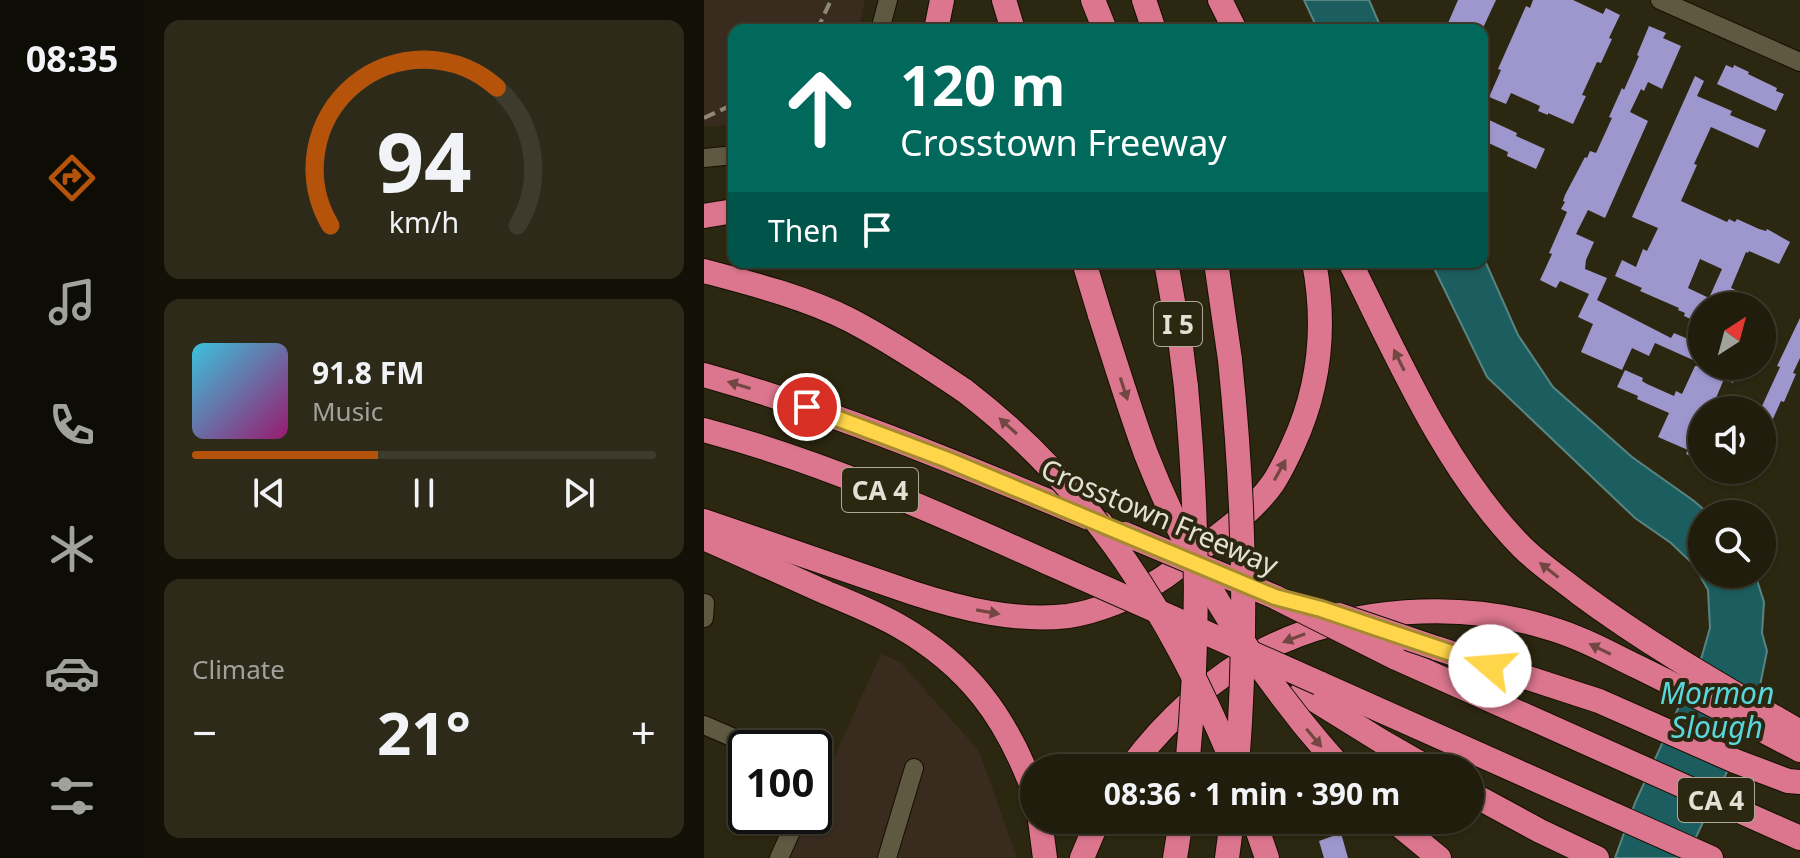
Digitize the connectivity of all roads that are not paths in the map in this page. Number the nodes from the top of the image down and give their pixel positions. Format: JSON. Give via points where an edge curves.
{"nodes":[{"id":1,"x":888,"y":0,"type":"edge"},
{"id":2,"x":942,"y":0,"type":"edge"},
{"id":3,"x":1004,"y":0,"type":"edge"},
{"id":4,"x":1093,"y":0,"type":"edge"},
{"id":5,"x":1144,"y":0,"type":"edge"},
{"id":6,"x":1207,"y":0,"type":"edge"},
{"id":7,"x":1220,"y":0,"type":"edge"},
{"id":8,"x":1660,"y":0,"type":"edge"},
{"id":9,"x":882,"y":24,"type":"edge"},
{"id":10,"x":937,"y":24,"type":"edge"},
{"id":11,"x":1011,"y":24,"type":"edge"},
{"id":12,"x":1103,"y":24,"type":"edge"},
{"id":13,"x":1152,"y":24,"type":"edge"},
{"id":14,"x":1217,"y":24,"type":"edge"},
{"id":15,"x":1232,"y":24,"type":"edge"},
{"id":16,"x":1800,"y":62,"type":"edge"},
{"id":17,"x":728,"y":156,"type":"edge"},
{"id":18,"x":704,"y":158,"type":"edge"},
{"id":19,"x":728,"y":212,"type":"edge"},
{"id":20,"x":704,"y":216,"type":"edge"},
{"id":21,"x":1086,"y":268,"type":"edge"},
{"id":22,"x":1167,"y":268,"type":"edge"},
{"id":23,"x":1217,"y":268,"type":"edge"},
{"id":24,"x":1315,"y":268,"type":"edge"},
{"id":25,"x":1353,"y":268,"type":"edge"},
{"id":26,"x":704,"y":271,"type":"edge"},
{"id":27,"x":704,"y":375,"type":"edge"},
{"id":28,"x":704,"y":430,"type":"edge"},
{"id":29,"x":704,"y":521,"type":"edge"},
{"id":30,"x":704,"y":538,"type":"edge"},
{"id":31,"x":1275,"y":597,"type":"junction"},
{"id":32,"x":1676,"y":672,"type":"junction"},
{"id":33,"x":1311,"y":688,"type":"junction"},
{"id":34,"x":704,"y":725,"type":"edge"},
{"id":35,"x":1800,"y":732,"type":"edge"},
{"id":36,"x":728,"y":735,"type":"edge"},
{"id":37,"x":1800,"y":750,"type":"edge"},
{"id":38,"x":1142,"y":754,"type":"edge"},
{"id":39,"x":1188,"y":754,"type":"edge"},
{"id":40,"x":1230,"y":754,"type":"edge"},
{"id":41,"x":1237,"y":754,"type":"edge"},
{"id":42,"x":1329,"y":754,"type":"edge"},
{"id":43,"x":1404,"y":754,"type":"edge"},
{"id":44,"x":1020,"y":756,"type":"edge"},
{"id":45,"x":914,"y":768,"type":"dead end"},
{"id":46,"x":1800,"y":782,"type":"edge"},
{"id":47,"x":1484,"y":801,"type":"edge"},
{"id":48,"x":790,"y":834,"type":"edge"},
{"id":49,"x":1042,"y":834,"type":"edge"},
{"id":50,"x":1092,"y":834,"type":"edge"},
{"id":51,"x":1179,"y":834,"type":"edge"},
{"id":52,"x":1230,"y":834,"type":"edge"},
{"id":53,"x":1259,"y":834,"type":"edge"},
{"id":54,"x":1410,"y":834,"type":"edge"},
{"id":55,"x":1800,"y":838,"type":"edge"},
{"id":56,"x":779,"y":858,"type":"edge"},
{"id":57,"x":887,"y":858,"type":"edge"},
{"id":58,"x":1045,"y":858,"type":"edge"},
{"id":59,"x":1082,"y":858,"type":"edge"},
{"id":60,"x":1175,"y":858,"type":"edge"},
{"id":61,"x":1227,"y":858,"type":"edge"},
{"id":62,"x":1267,"y":858,"type":"edge"},
{"id":63,"x":1439,"y":858,"type":"edge"},
{"id":64,"x":1597,"y":858,"type":"edge"},
{"id":65,"x":1711,"y":858,"type":"edge"}],
"edges":[{"from":1,"to":9,"type":"street"},
{"from":2,"to":10,"type":"highway"},
{"from":3,"to":11,"type":"highway"},
{"from":4,"to":12,"type":"highway"},
{"from":5,"to":13,"type":"highway"},
{"from":6,"to":14,"type":"highway"},
{"from":7,"to":15,"type":"highway"},
{"from":8,"to":16,"type":"street"},
{"from":17,"to":18,"type":"street"},
{"from":19,"to":20,"type":"highway"},
{"from":21,"to":42,"type":"highway","one_way":true,"bridge":true,"via":[[1147,455],[1200,569],[1255,659]]},
{"from":22,"to":39,"type":"highway","number":"I 5","bridge":true,"via":[[1186,387],[1194,493],[1196,586]]},
{"from":23,"to":41,"type":"highway","number":"I 5","bridge":true,"via":[[1240,469],[1244,579]]},
{"from":29,"to":24,"type":"highway","one_way":true,"via":[[972,609],[1066,616],[1106,606],[1157,582],[1235,523],[1274,482],[1299,432],[1319,360]]},
{"from":32,"to":25,"type":"highway","one_way":true,"via":[[1523,549],[1489,510],[1409,381]]},
{"from":40,"to":26,"type":"highway","one_way":true,"bridge":true,"via":[[1186,661],[1114,544],[1064,481],[996,415],[898,346],[847,319]]},
{"from":31,"to":27,"type":"highway","name":"Crosstown Freeway","number":"CA 4","one_way":true,"bridge":true,"via":[[948,460]]},
{"from":28,"to":33,"type":"highway","number":"CA 4","bridge":true,"via":[[857,480],[941,515],[1210,634]]},
{"from":30,"to":44,"type":"highway","via":[[895,624],[936,650],[973,684]]},
{"from":31,"to":46,"type":"highway","bridge":true,"via":[[1599,701],[1735,761]]},
{"from":31,"to":55,"type":"highway","name":"Crosstown Freeway","number":"CA 4","bridge":true,"via":[[1394,657]]},
{"from":32,"to":35,"type":"highway"},
{"from":32,"to":37,"type":"highway"},
{"from":32,"to":38,"type":"highway","one_way":true,"via":[[1524,621],[1459,612],[1372,616],[1295,637],[1240,664],[1163,728]]},
{"from":33,"to":43,"type":"highway"},
{"from":33,"to":65,"type":"highway","number":"CA 4"},
{"from":34,"to":36,"type":"street"},
{"from":45,"to":57,"type":"street"},
{"from":47,"to":64,"type":"highway"},
{"from":48,"to":56,"type":"street"},
{"from":49,"to":58,"type":"highway"},
{"from":50,"to":59,"type":"highway"},
{"from":51,"to":60,"type":"highway"},
{"from":52,"to":61,"type":"highway"},
{"from":53,"to":62,"type":"highway"},
{"from":54,"to":63,"type":"highway"}]}
